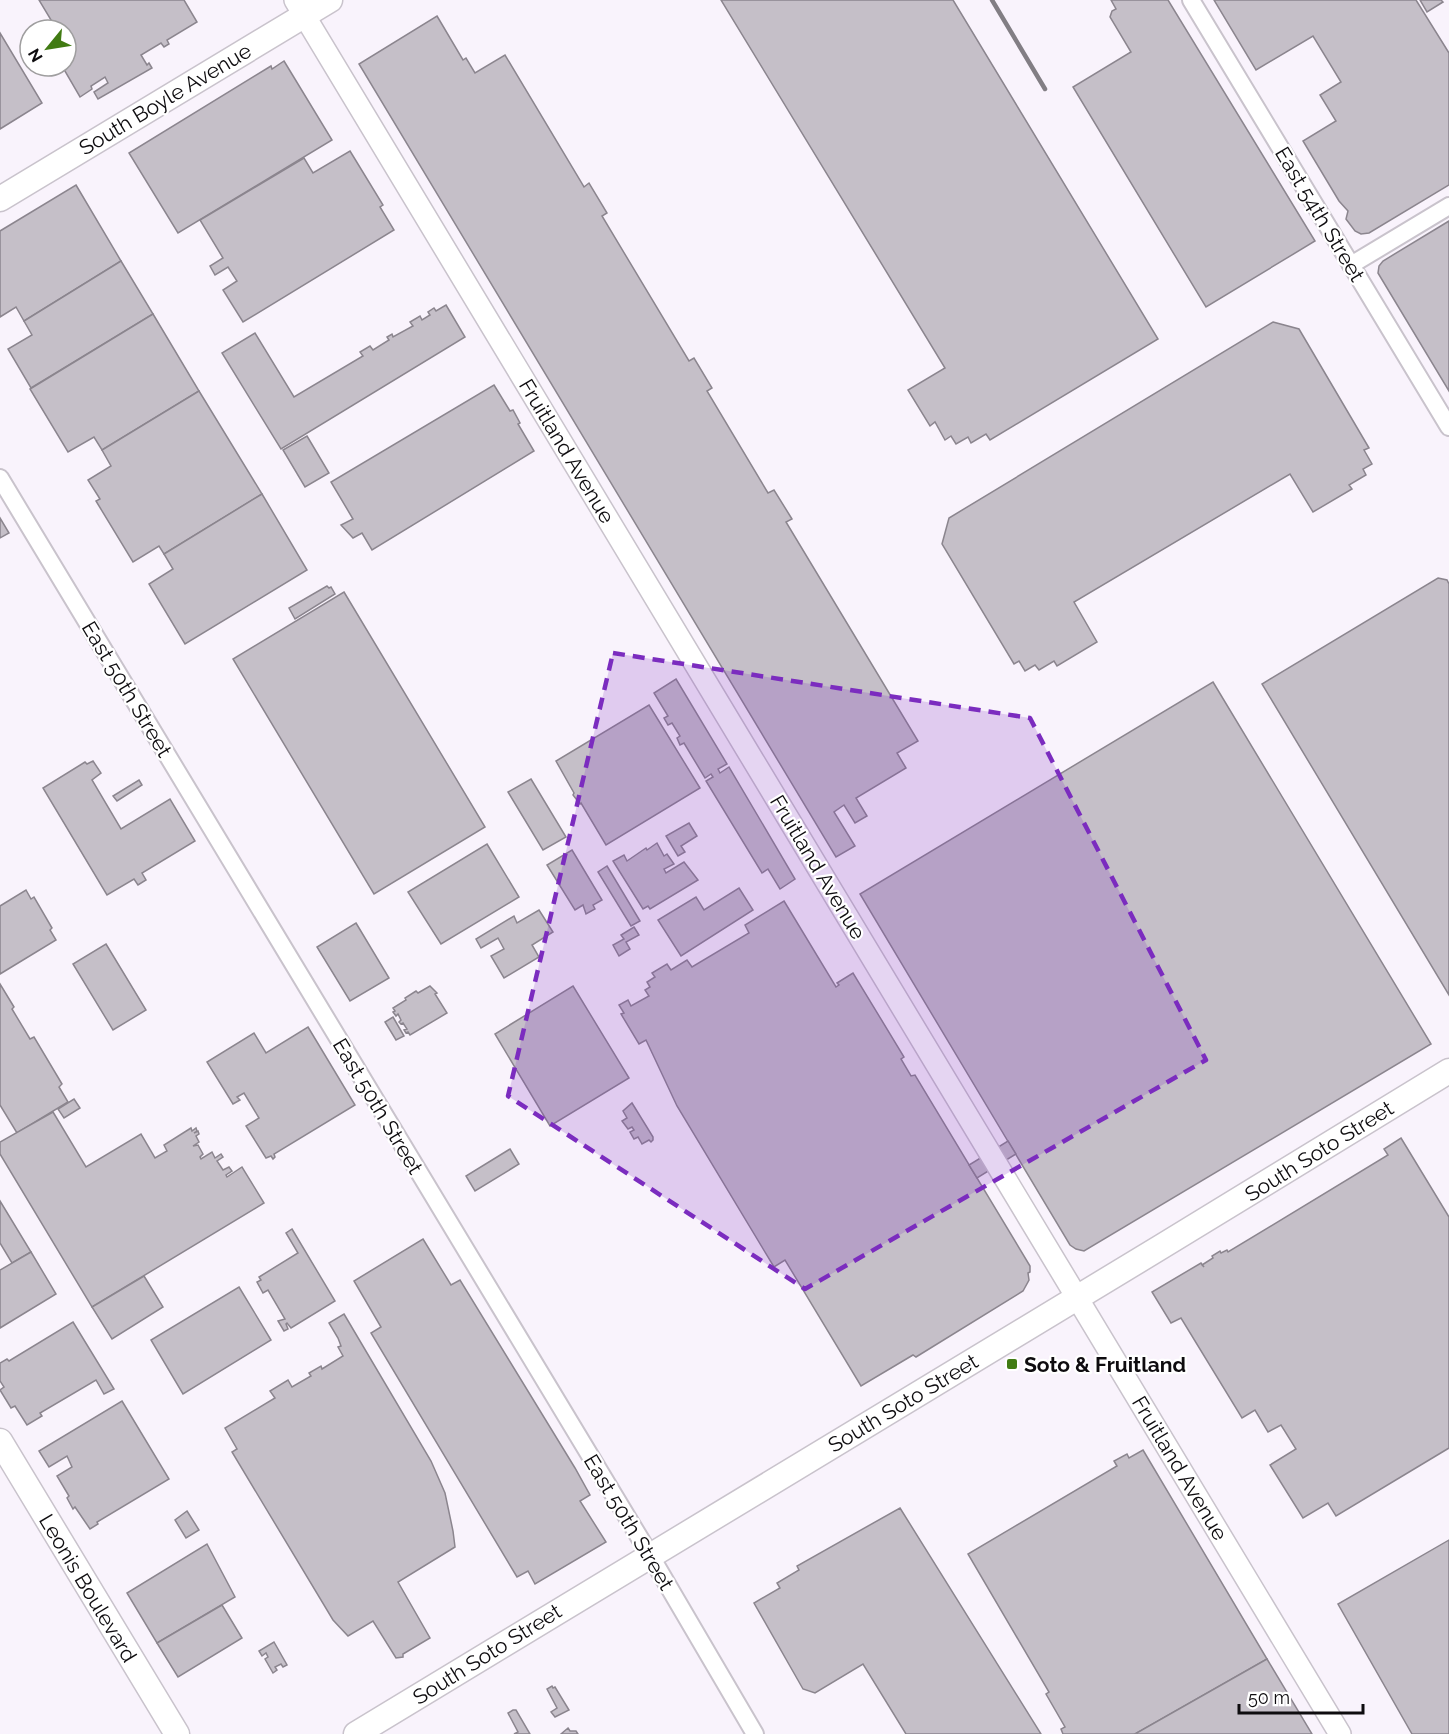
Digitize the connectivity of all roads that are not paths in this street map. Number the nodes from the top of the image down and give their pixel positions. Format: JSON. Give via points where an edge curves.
{"nodes":[{"id":1,"x":330,"y":0,"type":"edge"},
{"id":2,"x":1191,"y":0,"type":"edge"},
{"id":3,"x":300,"y":8,"type":"edge"},
{"id":4,"x":0,"y":199,"type":"edge"},
{"id":5,"x":1449,"y":206,"type":"edge"},
{"id":6,"x":1351,"y":265,"type":"junction"},
{"id":7,"x":1449,"y":428,"type":"edge"},
{"id":8,"x":0,"y":478,"type":"edge"},
{"id":9,"x":1449,"y":1071,"type":"edge"},
{"id":10,"x":1078,"y":1299,"type":"junction"},
{"id":11,"x":0,"y":1441,"type":"edge"},
{"id":12,"x":650,"y":1555,"type":"junction"},
{"id":13,"x":177,"y":1734,"type":"edge"},
{"id":14,"x":356,"y":1734,"type":"edge"},
{"id":15,"x":755,"y":1734,"type":"edge"},
{"id":16,"x":1340,"y":1734,"type":"edge"}],
"edges":[{"from":1,"to":3,"type":"main road","name":"South Boyle Avenue"},
{"from":2,"to":6,"type":"street","name":"East 54th Street"},
{"from":3,"to":4,"type":"main road","name":"South Boyle Avenue"},
{"from":3,"to":10,"type":"street","name":"Fruitland Avenue"},
{"from":5,"to":6,"type":"street"},
{"from":6,"to":7,"type":"street","name":"East 54th Street"},
{"from":8,"to":12,"type":"street","name":"East 50th Street"},
{"from":9,"to":10,"type":"main road","name":"South Soto Street"},
{"from":10,"to":12,"type":"main road","name":"South Soto Street"},
{"from":10,"to":16,"type":"street","name":"Fruitland Avenue"},
{"from":11,"to":13,"type":"main road","name":"Leonis Boulevard"},
{"from":12,"to":14,"type":"main road","name":"South Soto Street"},
{"from":12,"to":15,"type":"street","name":"East 50th Street"}]}
